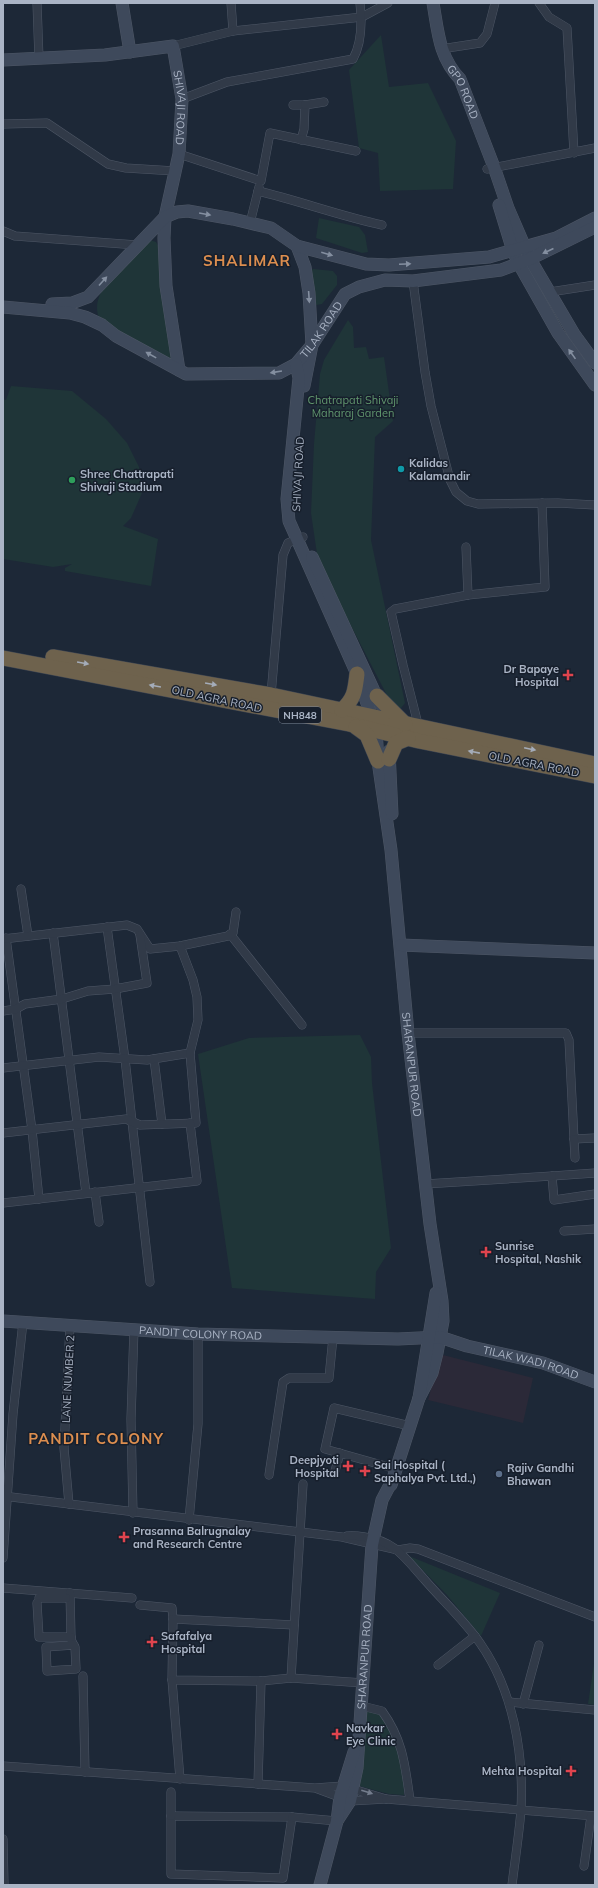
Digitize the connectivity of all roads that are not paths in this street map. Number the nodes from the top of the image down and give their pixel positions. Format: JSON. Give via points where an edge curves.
{"nodes":[{"id":1,"x":37,"y":3,"type":"edge"},
{"id":2,"x":122,"y":3,"type":"edge"},
{"id":3,"x":231,"y":3,"type":"edge"},
{"id":4,"x":360,"y":3,"type":"edge"},
{"id":5,"x":388,"y":3,"type":"edge"},
{"id":6,"x":433,"y":3,"type":"edge"},
{"id":7,"x":495,"y":3,"type":"edge"},
{"id":8,"x":539,"y":3,"type":"edge"},
{"id":9,"x":362,"y":18,"type":"junction"},
{"id":10,"x":233,"y":31,"type":"junction"},
{"id":11,"x":173,"y":46,"type":"junction"},
{"id":12,"x":441,"y":49,"type":"junction"},
{"id":13,"x":130,"y":52,"type":"junction"},
{"id":14,"x":39,"y":58,"type":"junction"},
{"id":15,"x":3,"y":60,"type":"edge"},
{"id":16,"x":182,"y":100,"type":"junction"},
{"id":17,"x":324,"y":102,"type":"dead end"},
{"id":18,"x":293,"y":105,"type":"dead end"},
{"id":19,"x":305,"y":105,"type":"junction"},
{"id":20,"x":3,"y":124,"type":"edge"},
{"id":21,"x":302,"y":140,"type":"junction"},
{"id":22,"x":595,"y":148,"type":"edge"},
{"id":23,"x":356,"y":151,"type":"dead end"},
{"id":24,"x":574,"y":153,"type":"junction"},
{"id":25,"x":179,"y":154,"type":"junction"},
{"id":26,"x":491,"y":168,"type":"junction"},
{"id":27,"x":175,"y":171,"type":"junction"},
{"id":28,"x":261,"y":181,"type":"junction"},
{"id":29,"x":258,"y":191,"type":"junction"},
{"id":30,"x":165,"y":217,"type":"junction"},
{"id":31,"x":595,"y":218,"type":"edge"},
{"id":32,"x":250,"y":223,"type":"junction"},
{"id":33,"x":382,"y":225,"type":"dead end"},
{"id":34,"x":595,"y":227,"type":"edge"},
{"id":35,"x":3,"y":232,"type":"edge"},
{"id":36,"x":137,"y":245,"type":"junction"},
{"id":37,"x":297,"y":246,"type":"junction"},
{"id":38,"x":519,"y":249,"type":"junction"},
{"id":39,"x":525,"y":262,"type":"junction"},
{"id":40,"x":413,"y":281,"type":"junction"},
{"id":41,"x":595,"y":284,"type":"edge"},
{"id":42,"x":550,"y":292,"type":"junction"},
{"id":43,"x":88,"y":297,"type":"junction"},
{"id":44,"x":3,"y":299,"type":"edge"},
{"id":45,"x":3,"y":307,"type":"edge"},
{"id":46,"x":90,"y":320,"type":"junction"},
{"id":47,"x":312,"y":345,"type":"junction"},
{"id":48,"x":595,"y":363,"type":"edge"},
{"id":49,"x":296,"y":364,"type":"junction"},
{"id":50,"x":179,"y":370,"type":"junction"},
{"id":51,"x":595,"y":385,"type":"edge"},
{"id":52,"x":542,"y":503,"type":"junction"},
{"id":53,"x":595,"y":505,"type":"edge"},
{"id":54,"x":299,"y":539,"type":"junction"},
{"id":55,"x":466,"y":547,"type":"dead end"},
{"id":56,"x":468,"y":595,"type":"junction"},
{"id":57,"x":3,"y":649,"type":"edge"},
{"id":58,"x":3,"y":658,"type":"edge"},
{"id":59,"x":357,"y":674,"type":"junction"},
{"id":60,"x":271,"y":695,"type":"junction"},
{"id":61,"x":377,"y":696,"type":"junction"},
{"id":62,"x":342,"y":710,"type":"junction"},
{"id":63,"x":350,"y":724,"type":"junction"},
{"id":64,"x":380,"y":725,"type":"junction"},
{"id":65,"x":411,"y":730,"type":"junction"},
{"id":66,"x":383,"y":760,"type":"junction"},
{"id":67,"x":595,"y":764,"type":"edge"},
{"id":68,"x":595,"y":776,"type":"edge"},
{"id":69,"x":21,"y":889,"type":"dead end"},
{"id":70,"x":236,"y":912,"type":"dead end"},
{"id":71,"x":107,"y":927,"type":"junction"},
{"id":72,"x":140,"y":932,"type":"junction"},
{"id":73,"x":53,"y":933,"type":"junction"},
{"id":74,"x":230,"y":934,"type":"junction"},
{"id":75,"x":28,"y":936,"type":"junction"},
{"id":76,"x":4,"y":938,"type":"edge"},
{"id":77,"x":401,"y":945,"type":"junction"},
{"id":78,"x":180,"y":946,"type":"junction"},
{"id":79,"x":595,"y":953,"type":"edge"},
{"id":80,"x":116,"y":989,"type":"junction"},
{"id":81,"x":62,"y":999,"type":"junction"},
{"id":82,"x":16,"y":1009,"type":"junction"},
{"id":83,"x":3,"y":1011,"type":"edge"},
{"id":84,"x":302,"y":1025,"type":"dead end"},
{"id":85,"x":408,"y":1033,"type":"junction"},
{"id":86,"x":190,"y":1054,"type":"junction"},
{"id":87,"x":154,"y":1059,"type":"junction"},
{"id":88,"x":70,"y":1060,"type":"junction"},
{"id":89,"x":125,"y":1060,"type":"junction"},
{"id":90,"x":23,"y":1065,"type":"junction"},
{"id":91,"x":3,"y":1068,"type":"edge"},
{"id":92,"x":133,"y":1122,"type":"junction"},
{"id":93,"x":190,"y":1123,"type":"junction"},
{"id":94,"x":162,"y":1124,"type":"junction"},
{"id":95,"x":79,"y":1125,"type":"junction"},
{"id":96,"x":32,"y":1130,"type":"junction"},
{"id":97,"x":3,"y":1133,"type":"edge"},
{"id":98,"x":595,"y":1138,"type":"edge"},
{"id":99,"x":574,"y":1139,"type":"junction"},
{"id":100,"x":575,"y":1158,"type":"dead end"},
{"id":101,"x":595,"y":1173,"type":"edge"},
{"id":102,"x":552,"y":1176,"type":"junction"},
{"id":103,"x":425,"y":1184,"type":"junction"},
{"id":104,"x":139,"y":1187,"type":"junction"},
{"id":105,"x":91,"y":1193,"type":"junction"},
{"id":106,"x":595,"y":1194,"type":"edge"},
{"id":107,"x":39,"y":1199,"type":"junction"},
{"id":108,"x":3,"y":1203,"type":"edge"},
{"id":109,"x":99,"y":1222,"type":"dead end"},
{"id":110,"x":595,"y":1229,"type":"edge"},
{"id":111,"x":564,"y":1231,"type":"dead end"},
{"id":112,"x":150,"y":1282,"type":"dead end"},
{"id":113,"x":3,"y":1321,"type":"edge"},
{"id":114,"x":23,"y":1322,"type":"junction"},
{"id":115,"x":70,"y":1325,"type":"junction"},
{"id":116,"x":134,"y":1329,"type":"junction"},
{"id":117,"x":198,"y":1334,"type":"junction"},
{"id":118,"x":333,"y":1337,"type":"junction"},
{"id":119,"x":434,"y":1341,"type":"junction"},
{"id":120,"x":595,"y":1382,"type":"edge"},
{"id":121,"x":410,"y":1426,"type":"junction"},
{"id":122,"x":340,"y":1453,"type":"junction"},
{"id":123,"x":335,"y":1471,"type":"dead end"},
{"id":124,"x":394,"y":1474,"type":"junction"},
{"id":125,"x":269,"y":1475,"type":"dead end"},
{"id":126,"x":303,"y":1484,"type":"dead end"},
{"id":127,"x":6,"y":1496,"type":"edge"},
{"id":128,"x":69,"y":1504,"type":"junction"},
{"id":129,"x":133,"y":1513,"type":"junction"},
{"id":130,"x":190,"y":1520,"type":"junction"},
{"id":131,"x":301,"y":1534,"type":"junction"},
{"id":132,"x":376,"y":1542,"type":"junction"},
{"id":133,"x":398,"y":1550,"type":"junction"},
{"id":134,"x":3,"y":1558,"type":"edge"},
{"id":135,"x":3,"y":1588,"type":"edge"},
{"id":136,"x":58,"y":1595,"type":"junction"},
{"id":137,"x":70,"y":1595,"type":"junction"},
{"id":138,"x":132,"y":1598,"type":"dead end"},
{"id":139,"x":140,"y":1605,"type":"dead end"},
{"id":140,"x":595,"y":1617,"type":"edge"},
{"id":141,"x":173,"y":1619,"type":"junction"},
{"id":142,"x":294,"y":1625,"type":"junction"},
{"id":143,"x":475,"y":1636,"type":"junction"},
{"id":144,"x":73,"y":1641,"type":"junction"},
{"id":145,"x":539,"y":1645,"type":"dead end"},
{"id":146,"x":438,"y":1665,"type":"dead end"},
{"id":147,"x":83,"y":1676,"type":"dead end"},
{"id":148,"x":291,"y":1678,"type":"junction"},
{"id":149,"x":172,"y":1680,"type":"junction"},
{"id":150,"x":261,"y":1682,"type":"junction"},
{"id":151,"x":364,"y":1683,"type":"junction"},
{"id":152,"x":509,"y":1702,"type":"junction"},
{"id":153,"x":523,"y":1704,"type":"junction"},
{"id":154,"x":362,"y":1706,"type":"junction"},
{"id":155,"x":595,"y":1710,"type":"edge"},
{"id":156,"x":3,"y":1766,"type":"edge"},
{"id":157,"x":85,"y":1772,"type":"junction"},
{"id":158,"x":180,"y":1779,"type":"junction"},
{"id":159,"x":258,"y":1784,"type":"junction"},
{"id":160,"x":348,"y":1787,"type":"junction"},
{"id":161,"x":315,"y":1788,"type":"junction"},
{"id":162,"x":172,"y":1792,"type":"dead end"},
{"id":163,"x":345,"y":1799,"type":"junction"},
{"id":164,"x":386,"y":1799,"type":"junction"},
{"id":165,"x":410,"y":1800,"type":"junction"},
{"id":166,"x":521,"y":1809,"type":"junction"},
{"id":167,"x":171,"y":1816,"type":"junction"},
{"id":168,"x":593,"y":1816,"type":"edge"},
{"id":169,"x":292,"y":1817,"type":"junction"},
{"id":170,"x":337,"y":1821,"type":"junction"},
{"id":171,"x":3,"y":1839,"type":"edge"},
{"id":172,"x":584,"y":1866,"type":"dead end"},
{"id":173,"x":282,"y":1882,"type":"edge"},
{"id":174,"x":4,"y":1885,"type":"edge"},
{"id":175,"x":320,"y":1885,"type":"edge"},
{"id":176,"x":512,"y":1885,"type":"edge"}],
"edges":[{"from":1,"to":14,"type":"street"},
{"from":2,"to":13,"type":"main road"},
{"from":3,"to":10,"type":"street"},
{"from":4,"to":9,"type":"street"},
{"from":5,"to":9,"type":"street"},
{"from":6,"to":12,"type":"main road","name":"GPO ROAD"},
{"from":7,"to":12,"type":"street","via":[[487,34],[480,43]]},
{"from":8,"to":24,"type":"street","via":[[549,17],[568,28]]},
{"from":9,"to":10,"type":"street"},
{"from":9,"to":16,"type":"street","via":[[359,49],[353,59],[227,82]]},
{"from":10,"to":11,"type":"street"},
{"from":11,"to":13,"type":"main road"},
{"from":11,"to":16,"type":"main road","name":"SHIVAJI ROAD"},
{"from":12,"to":26,"type":"main road","name":"GPO ROAD","via":[[452,70],[453,83]]},
{"from":13,"to":14,"type":"main road"},
{"from":14,"to":15,"type":"main road"},
{"from":16,"to":25,"type":"main road","name":"SHIVAJI ROAD"},
{"from":17,"to":19,"type":"street"},
{"from":18,"to":19,"type":"street"},
{"from":19,"to":21,"type":"street"},
{"from":20,"to":27,"type":"street","via":[[47,124],[108,164],[126,168]]},
{"from":21,"to":23,"type":"street"},
{"from":21,"to":28,"type":"street","via":[[270,133]]},
{"from":22,"to":24,"type":"street"},
{"from":24,"to":26,"type":"street"},
{"from":25,"to":27,"type":"main road","name":"SHIVAJI ROAD"},
{"from":25,"to":28,"type":"street"},
{"from":26,"to":38,"type":"main road","name":"GPO ROAD"},
{"from":27,"to":30,"type":"main road","name":"SHIVAJI ROAD"},
{"from":28,"to":29,"type":"street"},
{"from":29,"to":32,"type":"street"},
{"from":29,"to":33,"type":"street"},
{"from":30,"to":32,"type":"main road","one_way":true,"via":[[188,211]]},
{"from":30,"to":36,"type":"main road"},
{"from":30,"to":50,"type":"main road","name":"SHIVAJI ROAD","via":[[166,286]]},
{"from":31,"to":38,"type":"main road","via":[[556,238]]},
{"from":32,"to":37,"type":"main road","via":[[271,228]]},
{"from":34,"to":39,"type":"main road","name":"TILAK ROAD","one_way":true},
{"from":35,"to":36,"type":"street","via":[[15,236]]},
{"from":43,"to":36,"type":"main road","one_way":true},
{"from":37,"to":38,"type":"main road","one_way":true,"via":[[366,264],[389,265],[489,257]]},
{"from":37,"to":47,"type":"main road","name":"SHIVAJI ROAD","one_way":true,"via":[[305,267],[309,293]]},
{"from":38,"to":39,"type":"main road","name":"GPO ROAD"},
{"from":39,"to":40,"type":"main road","name":"TILAK ROAD","via":[[501,270]]},
{"from":39,"to":42,"type":"main road","name":"GPO ROAD"},
{"from":51,"to":39,"type":"main road","name":"GPO ROAD","one_way":true,"via":[[558,333]]},
{"from":40,"to":47,"type":"main road","name":"TILAK ROAD","via":[[385,280],[359,286],[345,294]]},
{"from":40,"to":52,"type":"street","via":[[431,406],[450,480],[456,492],[468,501],[478,504]]},
{"from":41,"to":42,"type":"street"},
{"from":42,"to":48,"type":"main road","name":"GPO ROAD","via":[[574,334]]},
{"from":43,"to":44,"type":"main road","via":[[72,304],[61,305]]},
{"from":43,"to":46,"type":"main road"},
{"from":45,"to":46,"type":"main road","name":"TILAK ROAD","via":[[70,313]]},
{"from":50,"to":46,"type":"main road","name":"TILAK ROAD","one_way":true,"via":[[116,336],[102,324]]},
{"from":47,"to":49,"type":"main road","name":"TILAK ROAD"},
{"from":47,"to":54,"type":"main road","name":"SHIVAJI ROAD","via":[[305,384],[294,496]]},
{"from":49,"to":50,"type":"main road","name":"TILAK ROAD","one_way":true,"via":[[279,373],[186,374]]},
{"from":49,"to":54,"type":"main road","name":"SHIVAJI ROAD","via":[[299,378],[287,499],[289,521]]},
{"from":52,"to":53,"type":"street"},
{"from":52,"to":56,"type":"street","via":[[545,587]]},
{"from":54,"to":59,"type":"main road","name":"SHIVAJI ROAD"},
{"from":54,"to":60,"type":"street","via":[[288,543],[284,555]]},
{"from":54,"to":61,"type":"main road","name":"SHIVAJI ROAD"},
{"from":55,"to":56,"type":"street"},
{"from":56,"to":65,"type":"street","via":[[395,609],[391,612]]},
{"from":57,"to":60,"type":"highway","name":"OLD AGRA ROAD","number":"NH848","one_way":true},
{"from":63,"to":58,"type":"highway","name":"OLD AGRA ROAD","number":"NH848","one_way":true},
{"from":59,"to":62,"type":"highway","via":[[351,702]]},
{"from":59,"to":64,"type":"main road","name":"SHIVAJI ROAD"},
{"from":60,"to":62,"type":"highway","name":"OLD AGRA ROAD","number":"NH848"},
{"from":61,"to":64,"type":"main road","name":"SHIVAJI ROAD"},
{"from":61,"to":65,"type":"highway"},
{"from":62,"to":64,"type":"highway","name":"OLD AGRA ROAD","number":"NH848"},
{"from":63,"to":64,"type":"highway","name":"OLD AGRA ROAD","number":"NH848"},
{"from":63,"to":66,"type":"highway","via":[[368,735]]},
{"from":64,"to":65,"type":"highway","name":"OLD AGRA ROAD","number":"NH848"},
{"from":64,"to":66,"type":"main road","name":"SHARANPUR ROAD"},
{"from":65,"to":66,"type":"highway","via":[[396,743]]},
{"from":65,"to":67,"type":"highway","name":"OLD AGRA ROAD","number":"NH848","one_way":true},
{"from":68,"to":65,"type":"highway","name":"OLD AGRA ROAD","number":"NH848","one_way":true},
{"from":66,"to":77,"type":"main road","name":"SHARANPUR ROAD"},
{"from":69,"to":75,"type":"street"},
{"from":70,"to":74,"type":"street","via":[[233,932]]},
{"from":71,"to":72,"type":"street","via":[[127,925]]},
{"from":71,"to":73,"type":"street"},
{"from":71,"to":80,"type":"street"},
{"from":72,"to":78,"type":"street","via":[[150,949]]},
{"from":72,"to":80,"type":"street","via":[[147,984]]},
{"from":73,"to":75,"type":"street"},
{"from":73,"to":81,"type":"street"},
{"from":74,"to":78,"type":"street","via":[[220,939]]},
{"from":74,"to":84,"type":"street"},
{"from":75,"to":76,"type":"street"},
{"from":76,"to":82,"type":"street"},
{"from":77,"to":79,"type":"main road"},
{"from":77,"to":85,"type":"main road","name":"SHARANPUR ROAD"},
{"from":78,"to":86,"type":"street","via":[[197,997],[198,1020]]},
{"from":80,"to":81,"type":"street","via":[[88,990]]},
{"from":80,"to":89,"type":"street"},
{"from":81,"to":82,"type":"street","via":[[25,1004]]},
{"from":81,"to":88,"type":"street"},
{"from":82,"to":83,"type":"street"},
{"from":82,"to":90,"type":"street"},
{"from":85,"to":99,"type":"street","via":[[566,1033],[569,1040]]},
{"from":85,"to":103,"type":"main road","name":"SHARANPUR ROAD"},
{"from":86,"to":87,"type":"street"},
{"from":86,"to":93,"type":"street","via":[[196,1123]]},
{"from":87,"to":89,"type":"street"},
{"from":87,"to":94,"type":"street"},
{"from":88,"to":89,"type":"street","via":[[99,1057]]},
{"from":88,"to":90,"type":"street"},
{"from":88,"to":95,"type":"street"},
{"from":89,"to":92,"type":"street"},
{"from":90,"to":91,"type":"street"},
{"from":90,"to":96,"type":"street"},
{"from":92,"to":94,"type":"street","via":[[140,1125]]},
{"from":92,"to":95,"type":"street","via":[[126,1119]]},
{"from":92,"to":104,"type":"street"},
{"from":93,"to":94,"type":"street"},
{"from":93,"to":104,"type":"street","via":[[197,1180]]},
{"from":95,"to":96,"type":"street"},
{"from":95,"to":105,"type":"street"},
{"from":96,"to":97,"type":"street"},
{"from":96,"to":107,"type":"street"},
{"from":98,"to":99,"type":"street"},
{"from":99,"to":100,"type":"street"},
{"from":101,"to":102,"type":"street"},
{"from":102,"to":103,"type":"street"},
{"from":102,"to":106,"type":"street","via":[[554,1200]]},
{"from":103,"to":119,"type":"main road","name":"SHARANPUR ROAD","via":[[442,1301]]},
{"from":104,"to":105,"type":"street"},
{"from":104,"to":112,"type":"street"},
{"from":105,"to":107,"type":"street"},
{"from":105,"to":109,"type":"street"},
{"from":107,"to":108,"type":"street"},
{"from":110,"to":111,"type":"street"},
{"from":113,"to":114,"type":"main road","name":"PANDIT COLONY ROAD"},
{"from":114,"to":115,"type":"main road","name":"PANDIT COLONY ROAD"},
{"from":114,"to":127,"type":"street","via":[[12,1414]]},
{"from":115,"to":116,"type":"main road","name":"PANDIT COLONY ROAD"},
{"from":115,"to":128,"type":"street","name":"LANE NUMBER 2","via":[[64,1448]]},
{"from":116,"to":117,"type":"main road","name":"PANDIT COLONY ROAD"},
{"from":116,"to":129,"type":"street","via":[[131,1419]]},
{"from":117,"to":118,"type":"main road","name":"PANDIT COLONY ROAD"},
{"from":117,"to":130,"type":"street","via":[[198,1424]]},
{"from":118,"to":119,"type":"main road","name":"PANDIT COLONY ROAD"},
{"from":118,"to":125,"type":"street","via":[[329,1378],[289,1378],[283,1382]]},
{"from":119,"to":120,"type":"main road","name":"TILAK WADI ROAD","via":[[543,1363]]},
{"from":119,"to":121,"type":"main road","name":"SHARANPUR ROAD","via":[[432,1373],[419,1398]]},
{"from":121,"to":122,"type":"street","via":[[334,1408],[325,1449]]},
{"from":121,"to":124,"type":"main road","name":"SHARANPUR ROAD"},
{"from":122,"to":123,"type":"street"},
{"from":122,"to":124,"type":"street"},
{"from":124,"to":132,"type":"main road","name":"SHARANPUR ROAD","via":[[382,1500]]},
{"from":126,"to":131,"type":"street"},
{"from":127,"to":128,"type":"street"},
{"from":127,"to":134,"type":"street"},
{"from":128,"to":129,"type":"street"},
{"from":129,"to":130,"type":"street"},
{"from":130,"to":131,"type":"street"},
{"from":131,"to":132,"type":"street"},
{"from":131,"to":142,"type":"street"},
{"from":132,"to":133,"type":"street"},
{"from":132,"to":151,"type":"main road","name":"SHARANPUR ROAD","via":[[370,1559]]},
{"from":133,"to":140,"type":"street","via":[[410,1548],[429,1553]]},
{"from":133,"to":143,"type":"street"},
{"from":135,"to":136,"type":"street"},
{"from":136,"to":137,"type":"street"},
{"from":136,"to":144,"type":"street","via":[[38,1600],[39,1637]]},
{"from":137,"to":138,"type":"street"},
{"from":137,"to":144,"type":"street"},
{"from":139,"to":141,"type":"street","via":[[172,1608]]},
{"from":141,"to":142,"type":"street"},
{"from":141,"to":149,"type":"street"},
{"from":142,"to":148,"type":"street"},
{"from":143,"to":146,"type":"street"},
{"from":143,"to":152,"type":"street","via":[[498,1672]]},
{"from":144,"to":144,"type":"street","via":[[46,1647],[47,1671],[76,1669]]},
{"from":145,"to":153,"type":"street"},
{"from":147,"to":157,"type":"street"},
{"from":148,"to":150,"type":"street"},
{"from":148,"to":151,"type":"street"},
{"from":149,"to":150,"type":"street"},
{"from":149,"to":158,"type":"street"},
{"from":150,"to":159,"type":"street"},
{"from":151,"to":154,"type":"main road","name":"SHARANPUR ROAD"},
{"from":152,"to":153,"type":"street"},
{"from":152,"to":166,"type":"street","via":[[517,1745]]},
{"from":153,"to":155,"type":"street"},
{"from":154,"to":160,"type":"main road","name":"SHARANPUR ROAD","via":[[358,1744]]},
{"from":154,"to":165,"type":"street","via":[[382,1711],[394,1727],[402,1750]]},
{"from":156,"to":157,"type":"street"},
{"from":157,"to":158,"type":"street"},
{"from":158,"to":159,"type":"street"},
{"from":159,"to":161,"type":"street"},
{"from":160,"to":161,"type":"street"},
{"from":160,"to":163,"type":"main road","name":"SHARANPUR ROAD"},
{"from":160,"to":164,"type":"street","one_way":true},
{"from":161,"to":163,"type":"street"},
{"from":162,"to":167,"type":"street"},
{"from":163,"to":164,"type":"street"},
{"from":163,"to":170,"type":"main road","name":"SHARANPUR ROAD"},
{"from":164,"to":165,"type":"street"},
{"from":165,"to":166,"type":"street"},
{"from":166,"to":168,"type":"street"},
{"from":166,"to":176,"type":"street"},
{"from":167,"to":169,"type":"street"},
{"from":167,"to":173,"type":"street","via":[[172,1874]]},
{"from":168,"to":172,"type":"street"},
{"from":169,"to":170,"type":"street"},
{"from":169,"to":173,"type":"street"},
{"from":170,"to":175,"type":"main road","name":"SHARANPUR ROAD"},
{"from":171,"to":174,"type":"street"}]}
